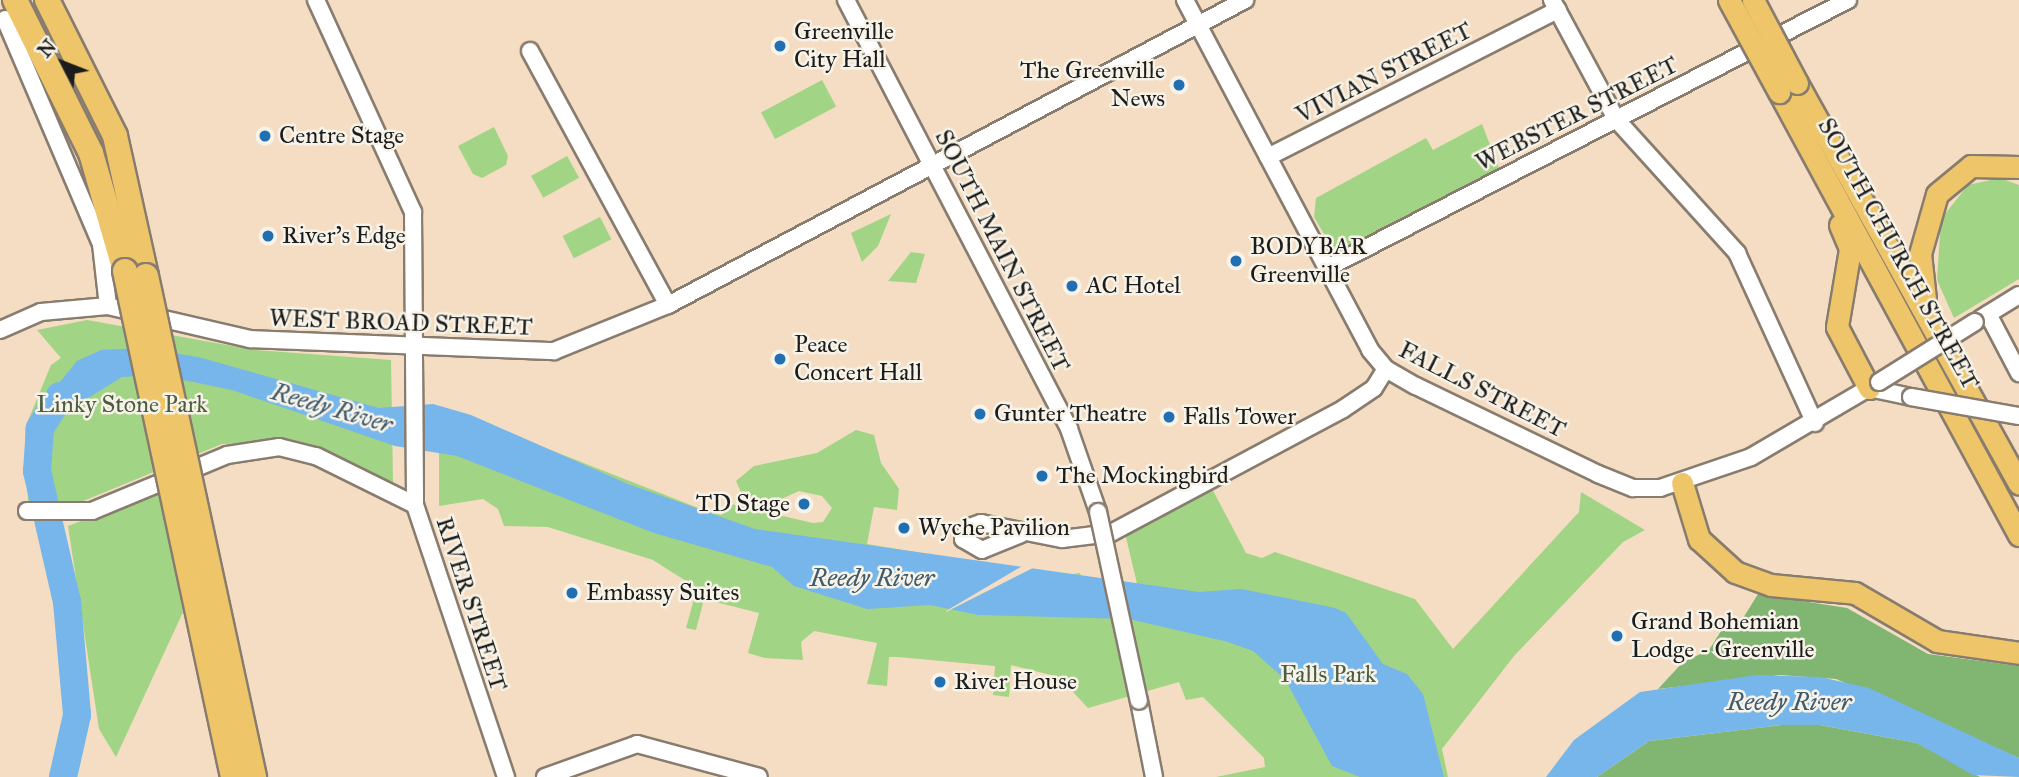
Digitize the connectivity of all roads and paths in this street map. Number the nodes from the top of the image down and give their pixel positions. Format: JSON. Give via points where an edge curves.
{"nodes":[{"id":1,"x":316,"y":0,"type":"edge"},
{"id":2,"x":846,"y":0,"type":"edge"},
{"id":3,"x":1185,"y":0,"type":"edge"},
{"id":4,"x":1245,"y":0,"type":"edge"},
{"id":5,"x":1729,"y":0,"type":"edge"},
{"id":6,"x":1753,"y":0,"type":"edge"},
{"id":7,"x":1848,"y":0,"type":"edge"},
{"id":8,"x":1555,"y":5,"type":"edge"},
{"id":9,"x":22,"y":9,"type":"edge"},
{"id":10,"x":1199,"y":25,"type":"junction"},
{"id":11,"x":530,"y":51,"type":"dead end"},
{"id":12,"x":1788,"y":88,"type":"junction"},
{"id":13,"x":1616,"y":119,"type":"junction"},
{"id":14,"x":1810,"y":151,"type":"junction"},
{"id":15,"x":1269,"y":157,"type":"junction"},
{"id":16,"x":932,"y":166,"type":"junction"},
{"id":17,"x":2019,"y":167,"type":"edge"},
{"id":18,"x":1327,"y":268,"type":"junction"},
{"id":19,"x":135,"y":273,"type":"junction"},
{"id":20,"x":2019,"y":295,"type":"edge"},
{"id":21,"x":668,"y":305,"type":"junction"},
{"id":22,"x":108,"y":306,"type":"junction"},
{"id":23,"x":1926,"y":312,"type":"junction"},
{"id":24,"x":1981,"y":318,"type":"junction"},
{"id":25,"x":0,"y":330,"type":"edge"},
{"id":26,"x":415,"y":348,"type":"junction"},
{"id":27,"x":1386,"y":369,"type":"junction"},
{"id":28,"x":2019,"y":373,"type":"edge"},
{"id":29,"x":1874,"y":385,"type":"junction"},
{"id":30,"x":2019,"y":416,"type":"edge"},
{"id":31,"x":1815,"y":423,"type":"junction"},
{"id":32,"x":1682,"y":483,"type":"junction"},
{"id":33,"x":2019,"y":483,"type":"edge"},
{"id":34,"x":415,"y":505,"type":"junction"},
{"id":35,"x":27,"y":511,"type":"dead end"},
{"id":36,"x":1021,"y":534,"type":"dead end"},
{"id":37,"x":2019,"y":535,"type":"edge"},
{"id":38,"x":2019,"y":653,"type":"edge"},
{"id":39,"x":233,"y":777,"type":"edge"},
{"id":40,"x":254,"y":777,"type":"edge"},
{"id":41,"x":506,"y":777,"type":"edge"},
{"id":42,"x":545,"y":777,"type":"edge"},
{"id":43,"x":760,"y":777,"type":"edge"},
{"id":44,"x":1154,"y":777,"type":"edge"}],
"edges":[{"from":1,"to":26,"type":"street","name":"RIVER STREET","via":[[413,212]]},
{"from":2,"to":16,"type":"street","name":"SOUTH MAIN STREET"},
{"from":3,"to":10,"type":"street","name":"FALLS STREET"},
{"from":4,"to":10,"type":"street","name":"WEST BROAD STREET"},
{"from":5,"to":12,"type":"main road","name":"SOUTH CHURCH STREET","bridge":true},
{"from":6,"to":12,"type":"main road","name":"SOUTH CHURCH STREET","bridge":true},
{"from":7,"to":13,"type":"street","name":"WEBSTER STREET"},
{"from":8,"to":13,"type":"street"},
{"from":8,"to":15,"type":"street","name":"VIVIAN STREET"},
{"from":9,"to":19,"type":"highway","via":[[91,153]]},
{"from":9,"to":22,"type":"street","via":[[101,244]]},
{"from":10,"to":15,"type":"street","name":"FALLS STREET"},
{"from":10,"to":16,"type":"street","name":"WEST BROAD STREET"},
{"from":11,"to":21,"type":"street"},
{"from":12,"to":14,"type":"main road","name":"SOUTH CHURCH STREET"},
{"from":12,"to":23,"type":"main road","name":"SOUTH CHURCH STREET"},
{"from":13,"to":18,"type":"street","name":"WEBSTER STREET"},
{"from":13,"to":31,"type":"street","via":[[1737,253]]},
{"from":14,"to":29,"type":"main road","via":[[1850,249],[1837,327]]},
{"from":14,"to":37,"type":"main road","name":"SOUTH CHURCH STREET"},
{"from":15,"to":18,"type":"street","name":"FALLS STREET"},
{"from":16,"to":21,"type":"street","name":"WEST BROAD STREET"},
{"from":16,"to":44,"type":"street","name":"SOUTH MAIN STREET","bridge":true,"via":[[1069,429],[1098,512]]},
{"from":17,"to":23,"type":"main road","via":[[1970,166],[1937,194],[1920,254]]},
{"from":18,"to":27,"type":"street","name":"FALLS STREET"},
{"from":19,"to":39,"type":"highway","bridge":true},
{"from":19,"to":40,"type":"highway","bridge":true},
{"from":20,"to":24,"type":"street"},
{"from":21,"to":26,"type":"street","name":"WEST BROAD STREET","via":[[554,351]]},
{"from":22,"to":25,"type":"street","name":"WEST BROAD STREET","via":[[41,312]]},
{"from":22,"to":26,"type":"street","name":"WEST BROAD STREET","via":[[250,339]]},
{"from":23,"to":33,"type":"main road","name":"SOUTH CHURCH STREET"},
{"from":24,"to":28,"type":"street"},
{"from":24,"to":29,"type":"street","bridge":true},
{"from":26,"to":34,"type":"street","name":"RIVER STREET"},
{"from":27,"to":32,"type":"street","name":"FALLS STREET","via":[[1633,488]]},
{"from":27,"to":36,"type":"street","via":[[1374,388],[1343,409],[1111,533],[1062,539]]},
{"from":29,"to":30,"type":"street","bridge":true,"via":[[1911,397]]},
{"from":29,"to":31,"type":"street"},
{"from":31,"to":32,"type":"street","via":[[1741,462]]},
{"from":32,"to":38,"type":"main road","via":[[1699,538],[1735,572],[1771,585],[1855,593],[1937,641]]},
{"from":34,"to":35,"type":"street","via":[[316,456],[279,447],[227,455],[76,514]]},
{"from":34,"to":41,"type":"street","name":"RIVER STREET"},
{"from":42,"to":43,"type":"street","via":[[637,744]]}]}
